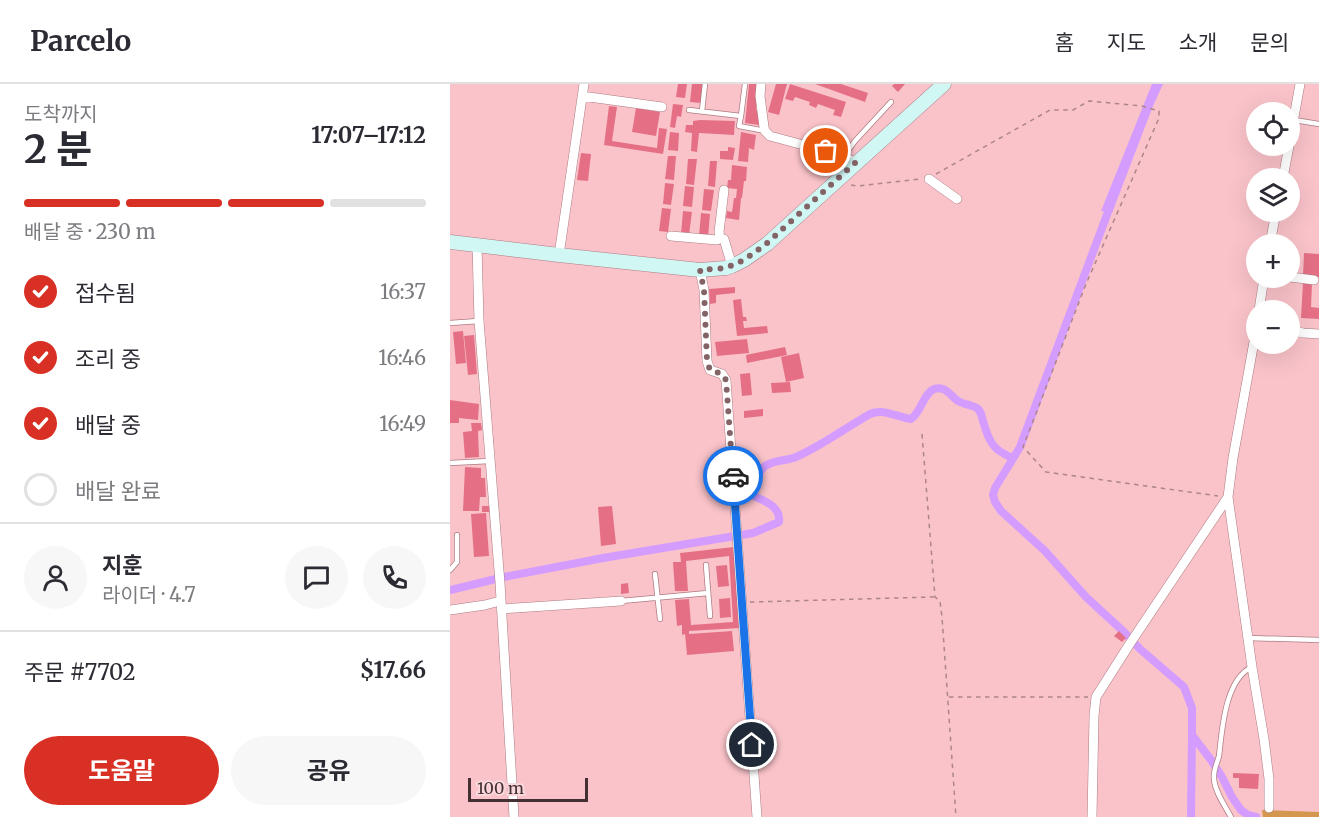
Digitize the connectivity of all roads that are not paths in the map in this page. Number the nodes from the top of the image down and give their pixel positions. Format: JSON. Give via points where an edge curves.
{"nodes":[{"id":1,"x":584,"y":84,"type":"edge"},
{"id":2,"x":705,"y":84,"type":"edge"},
{"id":3,"x":745,"y":84,"type":"edge"},
{"id":4,"x":761,"y":84,"type":"edge"},
{"id":5,"x":944,"y":84,"type":"edge"},
{"id":6,"x":1300,"y":84,"type":"edge"},
{"id":7,"x":582,"y":96,"type":"junction"},
{"id":8,"x":891,"y":102,"type":"dead end"},
{"id":9,"x":1297,"y":102,"type":"edge"},
{"id":10,"x":663,"y":107,"type":"dead end"},
{"id":11,"x":689,"y":110,"type":"dead end"},
{"id":12,"x":702,"y":111,"type":"junction"},
{"id":13,"x":741,"y":116,"type":"junction"},
{"id":14,"x":1300,"y":121,"type":"edge"},
{"id":15,"x":1319,"y":124,"type":"edge"},
{"id":16,"x":765,"y":132,"type":"junction"},
{"id":17,"x":850,"y":160,"type":"junction"},
{"id":18,"x":929,"y":178,"type":"road end"},
{"id":19,"x":724,"y":190,"type":"dead end"},
{"id":20,"x":957,"y":199,"type":"dead end"},
{"id":21,"x":671,"y":236,"type":"dead end"},
{"id":22,"x":720,"y":238,"type":"junction"},
{"id":23,"x":450,"y":242,"type":"edge"},
{"id":24,"x":477,"y":245,"type":"junction"},
{"id":25,"x":559,"y":255,"type":"junction"},
{"id":26,"x":732,"y":266,"type":"junction"},
{"id":27,"x":700,"y":270,"type":"junction"},
{"id":28,"x":1300,"y":278,"type":"edge"},
{"id":29,"x":1314,"y":280,"type":"dead end"},
{"id":30,"x":479,"y":321,"type":"junction"},
{"id":31,"x":450,"y":323,"type":"edge"},
{"id":32,"x":1300,"y":332,"type":"edge"},
{"id":33,"x":1319,"y":334,"type":"edge"},
{"id":34,"x":1252,"y":354,"type":"edge"},
{"id":35,"x":490,"y":461,"type":"junction"},
{"id":36,"x":450,"y":464,"type":"edge"},
{"id":37,"x":1228,"y":497,"type":"junction"},
{"id":38,"x":457,"y":535,"type":"dead end"},
{"id":39,"x":706,"y":565,"type":"dead end"},
{"id":40,"x":450,"y":570,"type":"edge"},
{"id":41,"x":655,"y":574,"type":"dead end"},
{"id":42,"x":708,"y":593,"type":"junction"},
{"id":43,"x":658,"y":598,"type":"junction"},
{"id":44,"x":621,"y":601,"type":"joint"},
{"id":45,"x":500,"y":605,"type":"junction"},
{"id":46,"x":450,"y":610,"type":"edge"},
{"id":47,"x":710,"y":616,"type":"dead end"},
{"id":48,"x":660,"y":619,"type":"dead end"},
{"id":49,"x":1248,"y":638,"type":"junction"},
{"id":50,"x":1319,"y":640,"type":"edge"},
{"id":51,"x":1252,"y":667,"type":"junction"},
{"id":52,"x":1269,"y":813,"type":"edge"},
{"id":53,"x":514,"y":817,"type":"edge"},
{"id":54,"x":757,"y":817,"type":"edge"},
{"id":55,"x":1092,"y":817,"type":"edge"},
{"id":56,"x":1231,"y":817,"type":"edge"}],
"edges":[{"from":1,"to":7,"type":"street"},
{"from":2,"to":12,"type":"lane"},
{"from":3,"to":13,"type":"lane"},
{"from":4,"to":16,"type":"street"},
{"from":5,"to":17,"type":"street"},
{"from":6,"to":9,"type":"street"},
{"from":7,"to":10,"type":"street"},
{"from":7,"to":25,"type":"street"},
{"from":8,"to":17,"type":"lane","via":[[855,141]]},
{"from":11,"to":12,"type":"lane"},
{"from":12,"to":13,"type":"lane"},
{"from":13,"to":16,"type":"lane","via":[[739,126]]},
{"from":14,"to":15,"type":"lane"},
{"from":16,"to":17,"type":"street"},
{"from":17,"to":26,"type":"street","via":[[835,182],[766,244]]},
{"from":18,"to":20,"type":"street"},
{"from":19,"to":22,"type":"street"},
{"from":21,"to":22,"type":"street"},
{"from":22,"to":26,"type":"street","via":[[724,239]]},
{"from":23,"to":24,"type":"street"},
{"from":24,"to":25,"type":"street"},
{"from":24,"to":30,"type":"street"},
{"from":25,"to":27,"type":"street"},
{"from":26,"to":27,"type":"street"},
{"from":27,"to":54,"type":"street","via":[[707,361],[710,370],[726,380]]},
{"from":28,"to":29,"type":"street"},
{"from":30,"to":31,"type":"lane"},
{"from":30,"to":35,"type":"street"},
{"from":32,"to":33,"type":"street"},
{"from":34,"to":37,"type":"street"},
{"from":35,"to":36,"type":"lane"},
{"from":35,"to":45,"type":"street"},
{"from":37,"to":49,"type":"street"},
{"from":37,"to":55,"type":"street","via":[[1096,698]]},
{"from":38,"to":40,"type":"lane","via":[[458,562]]},
{"from":39,"to":42,"type":"lane"},
{"from":41,"to":43,"type":"lane"},
{"from":42,"to":43,"type":"lane"},
{"from":42,"to":47,"type":"lane"},
{"from":43,"to":44,"type":"lane"},
{"from":43,"to":48,"type":"lane"},
{"from":44,"to":45,"type":"street"},
{"from":45,"to":46,"type":"street"},
{"from":45,"to":53,"type":"street"},
{"from":49,"to":50,"type":"lane"},
{"from":49,"to":51,"type":"street"},
{"from":51,"to":52,"type":"street","via":[[1269,779]]},
{"from":51,"to":56,"type":"lane","via":[[1244,670],[1228,701],[1214,769],[1216,788]]}]}
